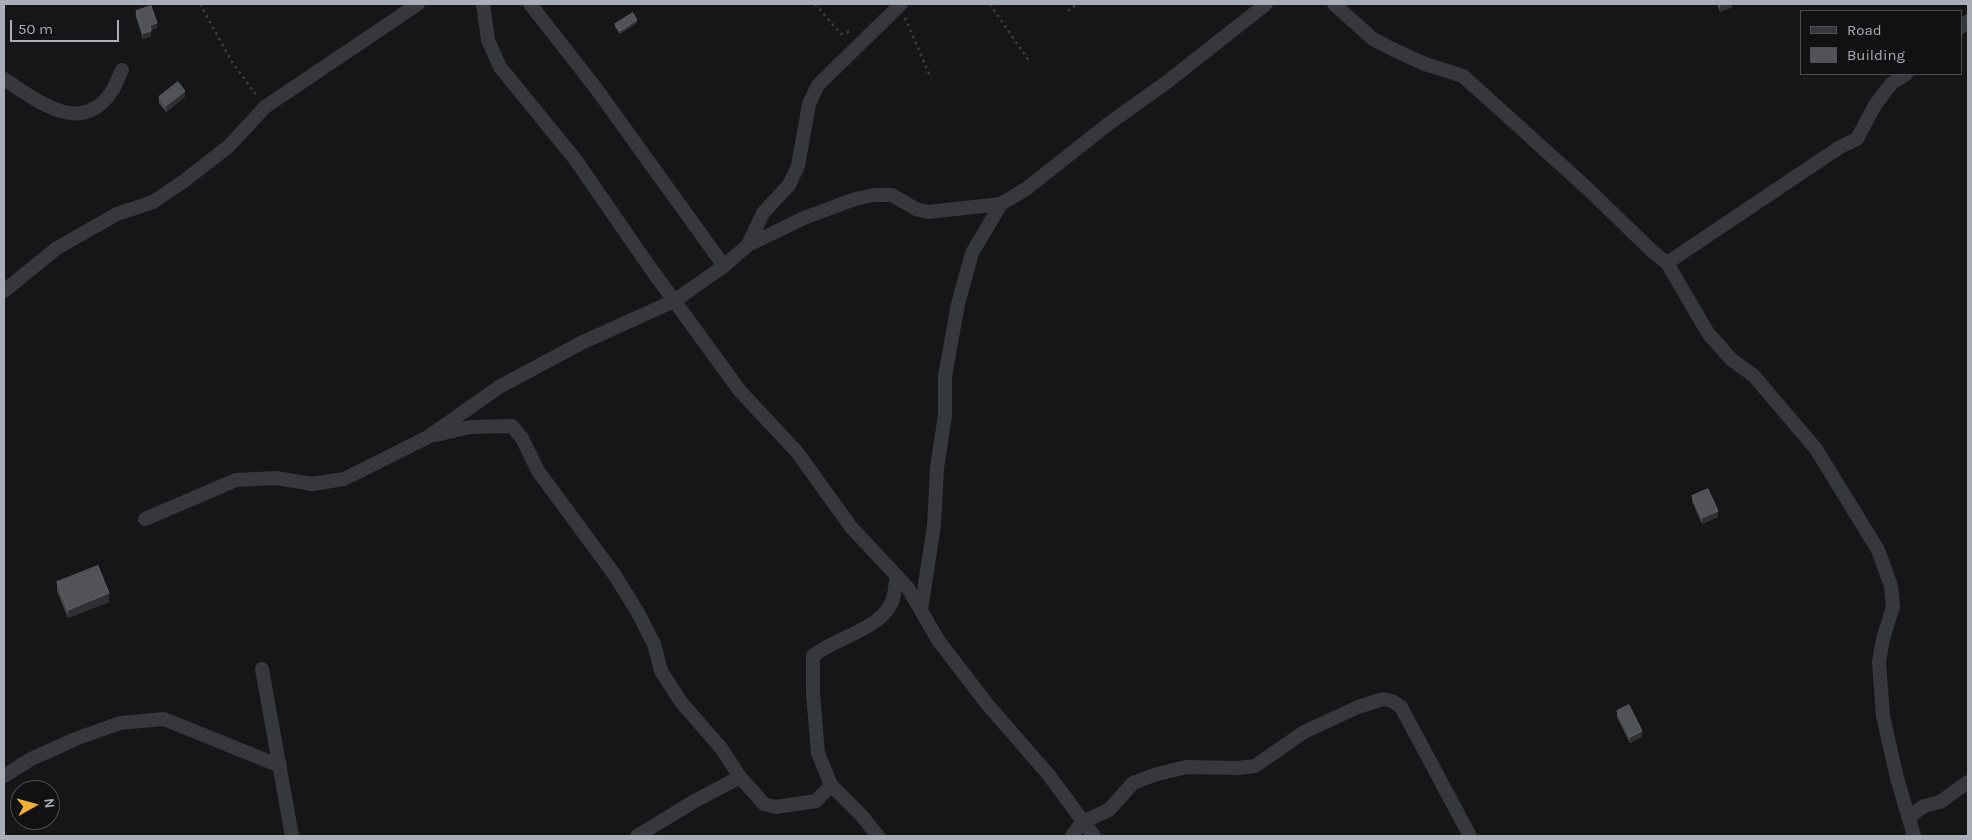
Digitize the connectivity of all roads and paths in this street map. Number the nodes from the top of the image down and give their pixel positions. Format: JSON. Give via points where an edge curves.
{"nodes":[{"id":1,"x":200,"y":4,"type":"edge"},
{"id":2,"x":418,"y":4,"type":"edge"},
{"id":3,"x":483,"y":4,"type":"edge"},
{"id":4,"x":530,"y":4,"type":"edge"},
{"id":5,"x":815,"y":4,"type":"edge"},
{"id":6,"x":901,"y":4,"type":"edge"},
{"id":7,"x":990,"y":4,"type":"edge"},
{"id":8,"x":1077,"y":4,"type":"edge"},
{"id":9,"x":1266,"y":4,"type":"edge"},
{"id":10,"x":1334,"y":4,"type":"edge"},
{"id":11,"x":1068,"y":11,"type":"dead end"},
{"id":12,"x":860,"y":28,"type":"dead end"},
{"id":13,"x":1029,"y":61,"type":"dead end"},
{"id":14,"x":122,"y":70,"type":"dead end"},
{"id":15,"x":1904,"y":75,"type":"edge"},
{"id":16,"x":931,"y":78,"type":"dead end"},
{"id":17,"x":4,"y":79,"type":"edge"},
{"id":18,"x":265,"y":107,"type":"junction"},
{"id":19,"x":1000,"y":204,"type":"junction"},
{"id":20,"x":748,"y":246,"type":"junction"},
{"id":21,"x":1668,"y":263,"type":"junction"},
{"id":22,"x":724,"y":266,"type":"junction"},
{"id":23,"x":4,"y":290,"type":"edge"},
{"id":24,"x":674,"y":300,"type":"junction"},
{"id":25,"x":428,"y":436,"type":"junction"},
{"id":26,"x":144,"y":519,"type":"dead end"},
{"id":27,"x":898,"y":576,"type":"junction"},
{"id":28,"x":921,"y":610,"type":"junction"},
{"id":29,"x":262,"y":669,"type":"dead end"},
{"id":30,"x":280,"y":766,"type":"junction"},
{"id":31,"x":4,"y":776,"type":"edge"},
{"id":32,"x":740,"y":777,"type":"junction"},
{"id":33,"x":1968,"y":782,"type":"edge"},
{"id":34,"x":831,"y":785,"type":"junction"},
{"id":35,"x":1909,"y":817,"type":"junction"},
{"id":36,"x":1082,"y":822,"type":"junction"},
{"id":37,"x":292,"y":836,"type":"edge"},
{"id":38,"x":637,"y":836,"type":"edge"},
{"id":39,"x":878,"y":836,"type":"edge"},
{"id":40,"x":1072,"y":836,"type":"edge"},
{"id":41,"x":1094,"y":836,"type":"edge"},
{"id":42,"x":1470,"y":836,"type":"edge"},
{"id":43,"x":1914,"y":836,"type":"edge"}],
"edges":[{"from":1,"to":18,"type":"path","via":[[232,62]]},
{"from":2,"to":18,"type":"street"},
{"from":3,"to":24,"type":"street","via":[[488,40],[500,67],[575,159]]},
{"from":4,"to":22,"type":"street","via":[[595,87]]},
{"from":5,"to":12,"type":"path","via":[[841,34]]},
{"from":6,"to":16,"type":"path"},
{"from":6,"to":20,"type":"street","via":[[818,85],[809,104],[798,166],[789,185],[763,213]]},
{"from":7,"to":13,"type":"path"},
{"from":8,"to":11,"type":"path"},
{"from":9,"to":19,"type":"street","via":[[1026,189]]},
{"from":10,"to":21,"type":"street","via":[[1373,38],[1394,50],[1463,76]]},
{"from":14,"to":17,"type":"street","via":[[112,92],[92,110],[78,115],[45,105]]},
{"from":15,"to":21,"type":"street","via":[[1891,84],[1856,138]]},
{"from":18,"to":23,"type":"street","via":[[229,146],[184,181],[153,202],[117,214],[57,248]]},
{"from":19,"to":20,"type":"street","via":[[928,212],[916,209],[892,194],[874,195],[804,218]]},
{"from":19,"to":28,"type":"street","via":[[972,253],[958,304],[945,376],[945,415],[937,468],[934,526]]},
{"from":20,"to":22,"type":"street"},
{"from":21,"to":35,"type":"street","via":[[1708,333],[1732,359],[1754,376],[1816,449],[1878,550],[1891,586],[1893,607],[1879,662],[1883,716]]},
{"from":22,"to":24,"type":"street"},
{"from":24,"to":25,"type":"street","via":[[581,343],[499,387]]},
{"from":24,"to":27,"type":"street","via":[[740,391],[797,452],[851,527]]},
{"from":25,"to":26,"type":"street","via":[[344,479],[312,484],[276,478],[236,480]]},
{"from":25,"to":32,"type":"street","via":[[470,427],[512,426],[522,438],[538,471],[637,610],[654,644],[661,670]]},
{"from":27,"to":28,"type":"street"},
{"from":27,"to":34,"type":"street","via":[[891,604],[872,624],[824,647],[813,656],[818,753]]},
{"from":28,"to":36,"type":"street","via":[[987,704],[1048,774]]},
{"from":29,"to":30,"type":"street"},
{"from":30,"to":31,"type":"street","via":[[164,719],[120,723],[31,759]]},
{"from":30,"to":37,"type":"street"},
{"from":32,"to":34,"type":"street","via":[[764,804],[776,806],[816,801]]},
{"from":32,"to":38,"type":"street"},
{"from":33,"to":35,"type":"street","via":[[1940,802],[1924,806]]},
{"from":34,"to":39,"type":"street"},
{"from":35,"to":43,"type":"street"},
{"from":36,"to":40,"type":"street"},
{"from":36,"to":41,"type":"street"},
{"from":36,"to":42,"type":"street","via":[[1109,810],[1134,783],[1154,774],[1186,767],[1255,766],[1304,732],[1383,699],[1401,707]]}]}
